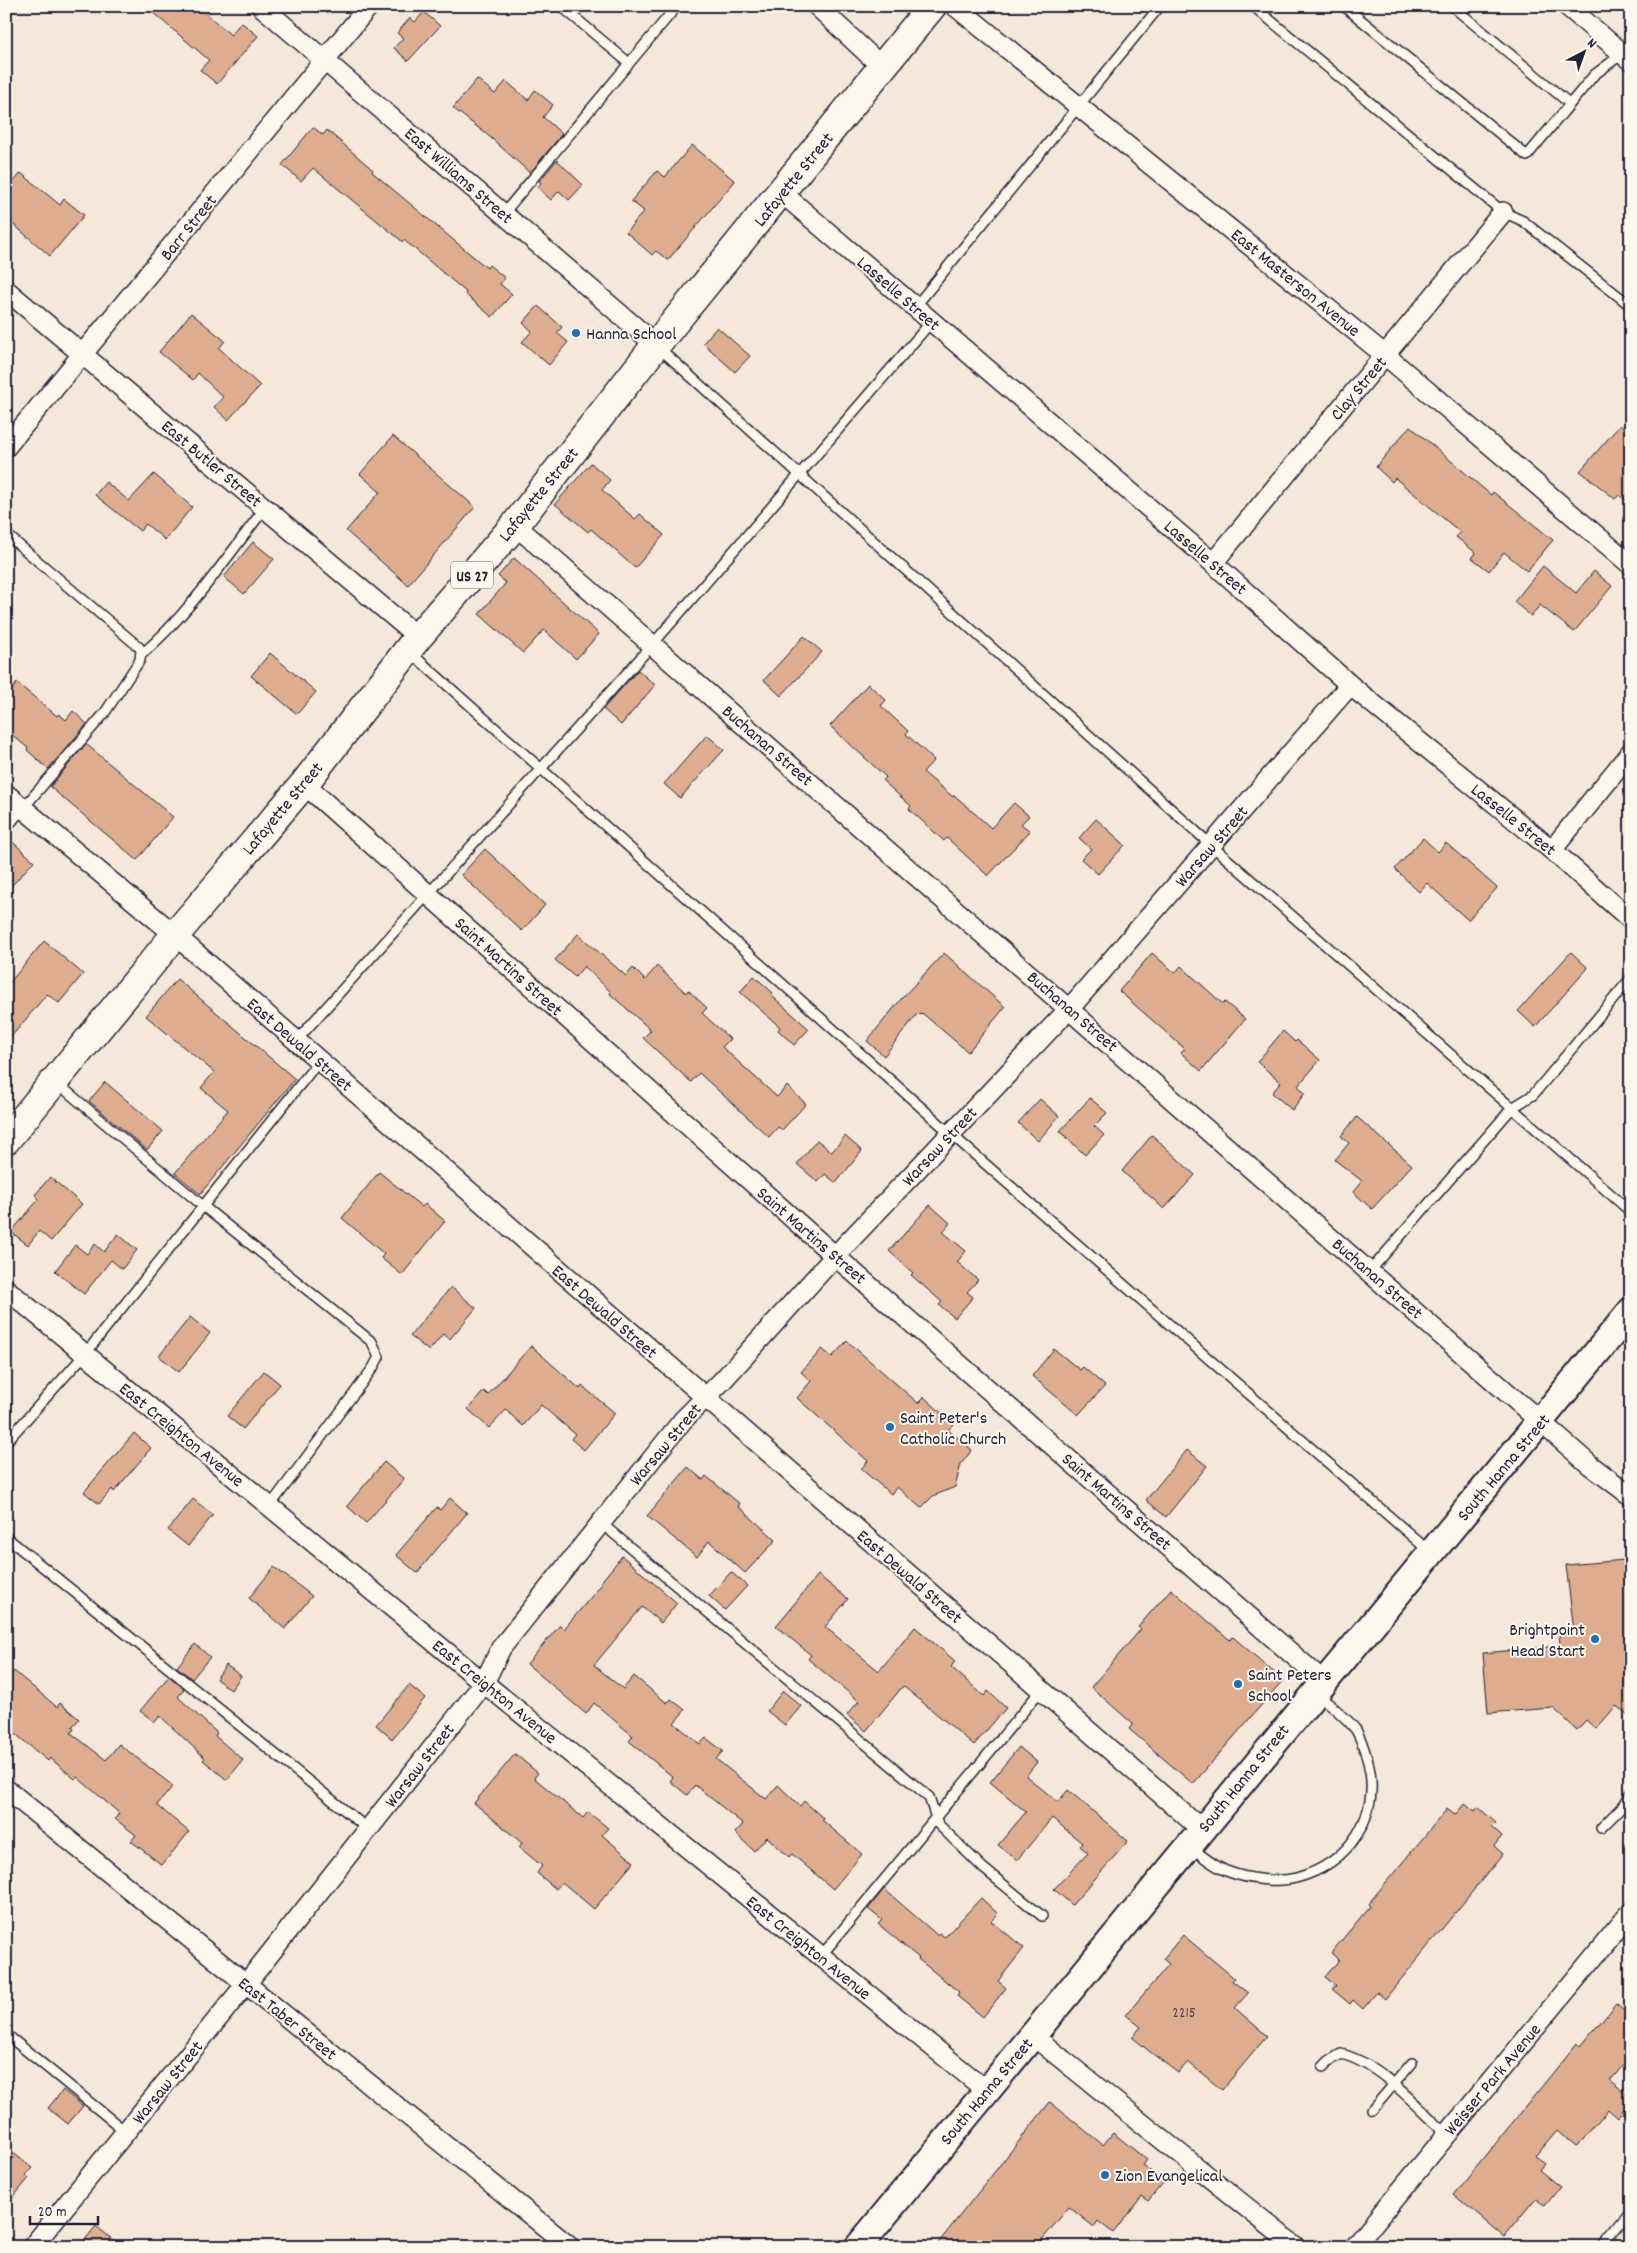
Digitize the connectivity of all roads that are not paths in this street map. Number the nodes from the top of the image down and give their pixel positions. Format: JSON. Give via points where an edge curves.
{"nodes":[{"id":1,"x":261,"y":6,"type":"edge"},
{"id":2,"x":369,"y":6,"type":"edge"},
{"id":3,"x":561,"y":6,"type":"edge"},
{"id":4,"x":677,"y":6,"type":"edge"},
{"id":5,"x":817,"y":6,"type":"edge"},
{"id":6,"x":932,"y":6,"type":"edge"},
{"id":7,"x":956,"y":6,"type":"edge"},
{"id":8,"x":1160,"y":6,"type":"edge"},
{"id":9,"x":1254,"y":6,"type":"edge"},
{"id":10,"x":1344,"y":6,"type":"edge"},
{"id":11,"x":1452,"y":6,"type":"edge"},
{"id":12,"x":1567,"y":6,"type":"edge"},
{"id":13,"x":1628,"y":53,"type":"edge"},
{"id":14,"x":325,"y":60,"type":"junction"},
{"id":15,"x":629,"y":63,"type":"junction"},
{"id":16,"x":883,"y":68,"type":"junction"},
{"id":17,"x":1570,"y":103,"type":"junction"},
{"id":18,"x":1078,"y":105,"type":"junction"},
{"id":19,"x":782,"y":192,"type":"junction"},
{"id":20,"x":1503,"y":212,"type":"junction"},
{"id":21,"x":503,"y":214,"type":"junction"},
{"id":22,"x":6,"y":290,"type":"edge"},
{"id":23,"x":1631,"y":306,"type":"edge"},
{"id":24,"x":915,"y":307,"type":"junction"},
{"id":25,"x":932,"y":322,"type":"junction"},
{"id":26,"x":656,"y":345,"type":"junction"},
{"id":27,"x":83,"y":354,"type":"junction"},
{"id":28,"x":1385,"y":354,"type":"junction"},
{"id":29,"x":6,"y":448,"type":"edge"},
{"id":30,"x":798,"y":474,"type":"junction"},
{"id":31,"x":265,"y":508,"type":"junction"},
{"id":32,"x":516,"y":525,"type":"junction"},
{"id":33,"x":6,"y":534,"type":"edge"},
{"id":34,"x":1213,"y":563,"type":"junction"},
{"id":35,"x":1631,"y":565,"type":"edge"},
{"id":36,"x":413,"y":644,"type":"junction"},
{"id":37,"x":653,"y":644,"type":"junction"},
{"id":38,"x":142,"y":656,"type":"junction"},
{"id":39,"x":1350,"y":685,"type":"junction"},
{"id":40,"x":1631,"y":752,"type":"edge"},
{"id":41,"x":542,"y":769,"type":"junction"},
{"id":42,"x":304,"y":784,"type":"junction"},
{"id":43,"x":6,"y":794,"type":"edge"},
{"id":44,"x":23,"y":808,"type":"junction"},
{"id":45,"x":6,"y":828,"type":"edge"},
{"id":46,"x":1211,"y":845,"type":"junction"},
{"id":47,"x":1552,"y":850,"type":"junction"},
{"id":48,"x":427,"y":893,"type":"junction"},
{"id":49,"x":1631,"y":920,"type":"edge"},
{"id":50,"x":175,"y":935,"type":"junction"},
{"id":51,"x":1631,"y":978,"type":"edge"},
{"id":52,"x":1070,"y":1008,"type":"junction"},
{"id":53,"x":296,"y":1041,"type":"junction"},
{"id":54,"x":319,"y":1061,"type":"junction"},
{"id":55,"x":55,"y":1082,"type":"junction"},
{"id":56,"x":1512,"y":1108,"type":"junction"},
{"id":57,"x":951,"y":1134,"type":"junction"},
{"id":58,"x":6,"y":1140,"type":"edge"},
{"id":59,"x":203,"y":1206,"type":"junction"},
{"id":60,"x":1631,"y":1212,"type":"edge"},
{"id":61,"x":835,"y":1256,"type":"junction"},
{"id":62,"x":1370,"y":1271,"type":"junction"},
{"id":63,"x":6,"y":1289,"type":"edge"},
{"id":64,"x":1631,"y":1311,"type":"edge"},
{"id":65,"x":85,"y":1354,"type":"junction"},
{"id":66,"x":704,"y":1398,"type":"junction"},
{"id":67,"x":1541,"y":1421,"type":"junction"},
{"id":68,"x":6,"y":1442,"type":"edge"},
{"id":69,"x":1631,"y":1496,"type":"edge"},
{"id":70,"x":270,"y":1506,"type":"junction"},
{"id":71,"x":601,"y":1523,"type":"junction"},
{"id":72,"x":6,"y":1537,"type":"edge"},
{"id":73,"x":1431,"y":1553,"type":"junction"},
{"id":74,"x":484,"y":1683,"type":"junction"},
{"id":75,"x":1319,"y":1687,"type":"junction"},
{"id":76,"x":1041,"y":1690,"type":"junction"},
{"id":77,"x":6,"y":1789,"type":"edge"},
{"id":78,"x":1631,"y":1793,"type":"edge"},
{"id":79,"x":1627,"y":1808,"type":"edge"},
{"id":80,"x":936,"y":1817,"type":"junction"},
{"id":81,"x":1601,"y":1828,"type":"dead end"},
{"id":82,"x":368,"y":1829,"type":"junction"},
{"id":83,"x":1195,"y":1837,"type":"junction"},
{"id":84,"x":1631,"y":1912,"type":"edge"},
{"id":85,"x":1042,"y":1916,"type":"dead end"},
{"id":86,"x":821,"y":1956,"type":"junction"},
{"id":87,"x":246,"y":1984,"type":"junction"},
{"id":88,"x":6,"y":2034,"type":"edge"},
{"id":89,"x":1032,"y":2035,"type":"junction"},
{"id":90,"x":1412,"y":2063,"type":"dead end"},
{"id":91,"x":1323,"y":2067,"type":"dead end"},
{"id":92,"x":1394,"y":2085,"type":"junction"},
{"id":93,"x":986,"y":2090,"type":"junction"},
{"id":94,"x":1372,"y":2110,"type":"dead end"},
{"id":95,"x":126,"y":2132,"type":"junction"},
{"id":96,"x":1447,"y":2134,"type":"junction"},
{"id":97,"x":1631,"y":2211,"type":"edge"},
{"id":98,"x":864,"y":2245,"type":"edge"},
{"id":99,"x":32,"y":2247,"type":"edge"},
{"id":100,"x":570,"y":2247,"type":"edge"},
{"id":101,"x":1296,"y":2247,"type":"edge"},
{"id":102,"x":1354,"y":2247,"type":"edge"},
{"id":103,"x":1601,"y":2247,"type":"edge"}],
"edges":[{"from":1,"to":14,"type":"street","name":"East Williams Street"},
{"from":2,"to":14,"type":"street","name":"Barr Street"},
{"from":3,"to":15,"type":"lane"},
{"from":4,"to":15,"type":"lane"},
{"from":5,"to":16,"type":"street"},
{"from":6,"to":16,"type":"highway","name":"Lafayette Street","number":"US 27"},
{"from":7,"to":18,"type":"street","name":"East Masterson Avenue"},
{"from":8,"to":18,"type":"lane"},
{"from":9,"to":20,"type":"lane"},
{"from":10,"to":17,"type":"lane","via":[[1527,156]]},
{"from":11,"to":17,"type":"lane"},
{"from":12,"to":13,"type":"street"},
{"from":13,"to":17,"type":"lane","via":[[1594,75]]},
{"from":14,"to":21,"type":"street","name":"East Williams Street"},
{"from":14,"to":27,"type":"street","name":"Barr Street"},
{"from":15,"to":21,"type":"lane"},
{"from":16,"to":19,"type":"highway","name":"Lafayette Street","number":"US 27"},
{"from":18,"to":24,"type":"lane"},
{"from":18,"to":28,"type":"street","name":"East Masterson Avenue"},
{"from":19,"to":24,"type":"street","name":"Lasselle Street"},
{"from":19,"to":26,"type":"highway","name":"Lafayette Street","number":"US 27"},
{"from":20,"to":23,"type":"lane","via":[[1523,221]]},
{"from":20,"to":28,"type":"street","name":"Clay Street"},
{"from":21,"to":26,"type":"street","name":"East Williams Street"},
{"from":22,"to":27,"type":"street","name":"East Butler Street"},
{"from":24,"to":25,"type":"street","name":"Lasselle Street"},
{"from":25,"to":30,"type":"lane"},
{"from":25,"to":34,"type":"street","name":"Lasselle Street"},
{"from":26,"to":30,"type":"lane"},
{"from":26,"to":32,"type":"highway","name":"Lafayette Street","number":"US 27"},
{"from":27,"to":29,"type":"street","name":"Barr Street"},
{"from":27,"to":31,"type":"street","name":"East Butler Street"},
{"from":28,"to":34,"type":"street","name":"Clay Street"},
{"from":28,"to":35,"type":"street","name":"East Masterson Avenue"},
{"from":30,"to":37,"type":"lane"},
{"from":30,"to":46,"type":"lane"},
{"from":31,"to":36,"type":"street","name":"East Butler Street"},
{"from":31,"to":38,"type":"lane","via":[[191,603]]},
{"from":32,"to":36,"type":"highway","name":"Lafayette Street","number":"US 27"},
{"from":32,"to":37,"type":"street","name":"Buchanan Street"},
{"from":33,"to":38,"type":"lane","via":[[139,647]]},
{"from":34,"to":39,"type":"street","name":"Lasselle Street"},
{"from":36,"to":41,"type":"lane"},
{"from":36,"to":42,"type":"highway","name":"Lafayette Street","number":"US 27"},
{"from":37,"to":41,"type":"lane"},
{"from":37,"to":52,"type":"street","name":"Buchanan Street"},
{"from":38,"to":44,"type":"lane","via":[[104,714]]},
{"from":39,"to":46,"type":"street","name":"Warsaw Street"},
{"from":39,"to":47,"type":"street","name":"Lasselle Street"},
{"from":40,"to":47,"type":"street"},
{"from":41,"to":48,"type":"lane"},
{"from":41,"to":57,"type":"lane"},
{"from":42,"to":48,"type":"street","name":"Saint Martins Street"},
{"from":42,"to":50,"type":"highway","name":"Lafayette Street","number":"US 27"},
{"from":43,"to":44,"type":"street","name":"East Dewald Street"},
{"from":44,"to":45,"type":"lane"},
{"from":44,"to":50,"type":"street","name":"East Dewald Street"},
{"from":46,"to":52,"type":"street","name":"Warsaw Street"},
{"from":46,"to":56,"type":"lane"},
{"from":47,"to":49,"type":"street","name":"Lasselle Street"},
{"from":48,"to":53,"type":"lane"},
{"from":48,"to":61,"type":"street","name":"Saint Martins Street"},
{"from":50,"to":53,"type":"street","name":"East Dewald Street"},
{"from":50,"to":55,"type":"highway","name":"Lafayette Street","number":"US 27"},
{"from":51,"to":56,"type":"lane","via":[[1533,1095]]},
{"from":52,"to":57,"type":"street","name":"Warsaw Street"},
{"from":52,"to":62,"type":"street","name":"Buchanan Street"},
{"from":53,"to":54,"type":"street","name":"East Dewald Street"},
{"from":54,"to":59,"type":"lane"},
{"from":54,"to":66,"type":"street","name":"East Dewald Street"},
{"from":55,"to":58,"type":"highway","name":"Lafayette Street","number":"US 27"},
{"from":55,"to":59,"type":"lane"},
{"from":56,"to":60,"type":"lane"},
{"from":56,"to":62,"type":"lane"},
{"from":57,"to":61,"type":"street","name":"Warsaw Street"},
{"from":57,"to":73,"type":"lane"},
{"from":59,"to":65,"type":"lane"},
{"from":59,"to":70,"type":"lane","via":[[372,1342],[379,1358]]},
{"from":61,"to":66,"type":"street","name":"Warsaw Street"},
{"from":61,"to":75,"type":"street","name":"Saint Martins Street"},
{"from":62,"to":67,"type":"street","name":"Buchanan Street"},
{"from":63,"to":65,"type":"street","name":"East Creighton Avenue"},
{"from":64,"to":67,"type":"street","name":"South Hanna Street"},
{"from":65,"to":68,"type":"lane"},
{"from":65,"to":70,"type":"street","name":"East Creighton Avenue"},
{"from":66,"to":71,"type":"street","name":"Warsaw Street"},
{"from":66,"to":76,"type":"street","name":"East Dewald Street"},
{"from":67,"to":69,"type":"street","name":"Buchanan Street"},
{"from":67,"to":73,"type":"street","name":"South Hanna Street"},
{"from":70,"to":74,"type":"street","name":"East Creighton Avenue"},
{"from":71,"to":74,"type":"street","name":"Warsaw Street","via":[[501,1648]]},
{"from":71,"to":80,"type":"lane","via":[[928,1797]]},
{"from":72,"to":82,"type":"lane"},
{"from":73,"to":75,"type":"street","name":"South Hanna Street"},
{"from":74,"to":82,"type":"street","name":"Warsaw Street"},
{"from":74,"to":86,"type":"street","name":"East Creighton Avenue"},
{"from":75,"to":83,"type":"street","name":"South Hanna Street"},
{"from":75,"to":83,"type":"lane","via":[[1356,1731],[1364,1747],[1372,1791],[1368,1815],[1361,1831],[1330,1862],[1296,1878],[1255,1878],[1228,1872]]},
{"from":76,"to":80,"type":"lane"},
{"from":76,"to":83,"type":"street","name":"East Dewald Street"},
{"from":77,"to":87,"type":"street","name":"East Taber Street"},
{"from":78,"to":79,"type":"lane"},
{"from":79,"to":81,"type":"lane"},
{"from":80,"to":85,"type":"lane","via":[[938,1824],[983,1868]]},
{"from":80,"to":86,"type":"lane"},
{"from":82,"to":87,"type":"street","name":"Warsaw Street"},
{"from":83,"to":89,"type":"street","name":"South Hanna Street"},
{"from":84,"to":96,"type":"street","name":"Weisser Park Avenue"},
{"from":86,"to":93,"type":"street","name":"East Creighton Avenue"},
{"from":87,"to":95,"type":"street","name":"Warsaw Street"},
{"from":87,"to":100,"type":"street","name":"East Taber Street"},
{"from":88,"to":95,"type":"lane"},
{"from":89,"to":93,"type":"street","name":"South Hanna Street"},
{"from":89,"to":101,"type":"street"},
{"from":90,"to":92,"type":"lane"},
{"from":91,"to":92,"type":"lane","via":[[1341,2054],[1355,2057]]},
{"from":92,"to":94,"type":"lane"},
{"from":92,"to":96,"type":"lane"},
{"from":93,"to":98,"type":"street","name":"South Hanna Street"},
{"from":95,"to":99,"type":"street","name":"Warsaw Street"},
{"from":96,"to":102,"type":"street","name":"Weisser Park Avenue"},
{"from":97,"to":103,"type":"lane"}]}
